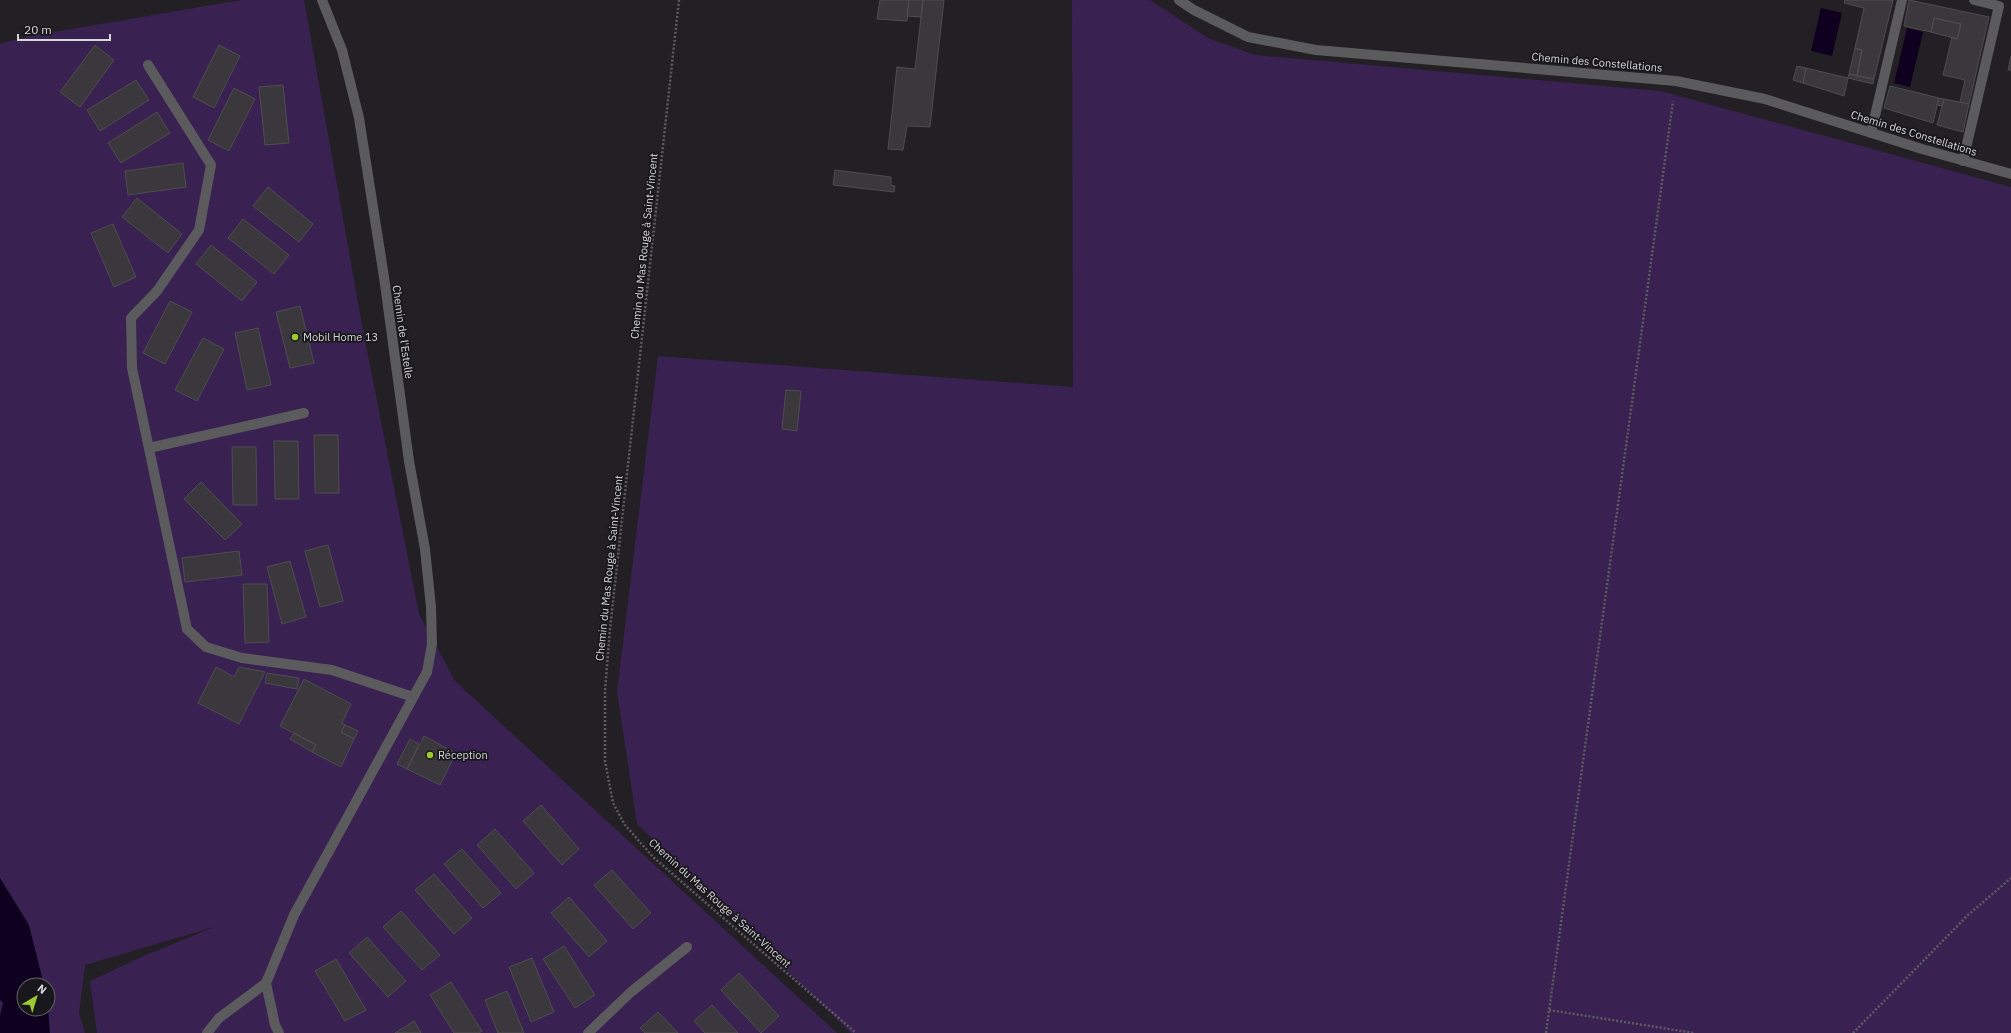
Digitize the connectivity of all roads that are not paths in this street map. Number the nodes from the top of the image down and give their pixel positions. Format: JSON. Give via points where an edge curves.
{"nodes":[{"id":1,"x":322,"y":0,"type":"edge"},
{"id":2,"x":1179,"y":0,"type":"edge"},
{"id":3,"x":1902,"y":0,"type":"edge"},
{"id":4,"x":1974,"y":0,"type":"edge"},
{"id":5,"x":148,"y":65,"type":"dead end"},
{"id":6,"x":1871,"y":133,"type":"junction"},
{"id":7,"x":1963,"y":161,"type":"junction"},
{"id":8,"x":2011,"y":174,"type":"edge"},
{"id":9,"x":304,"y":413,"type":"dead end"},
{"id":10,"x":149,"y":448,"type":"junction"},
{"id":11,"x":413,"y":697,"type":"junction"},
{"id":12,"x":687,"y":947,"type":"dead end"},
{"id":13,"x":266,"y":983,"type":"junction"},
{"id":14,"x":206,"y":1033,"type":"edge"},
{"id":15,"x":279,"y":1033,"type":"edge"},
{"id":16,"x":588,"y":1033,"type":"edge"}],
"edges":[{"from":1,"to":11,"type":"street","name":"Chemin de l'Estelle","via":[[342,50],[360,126],[409,461],[425,549],[432,607],[432,644],[427,672]]},
{"from":2,"to":6,"type":"street","name":"Chemin des Constellations","via":[[1248,37],[1316,50],[1676,81],[1765,99]]},
{"from":3,"to":6,"type":"street"},
{"from":4,"to":7,"type":"street","via":[[2000,6]]},
{"from":5,"to":10,"type":"street","via":[[211,165],[199,230],[157,291],[131,318],[132,368]]},
{"from":6,"to":7,"type":"street","name":"Chemin des Constellations"},
{"from":7,"to":8,"type":"street","name":"Chemin des Constellations"},
{"from":9,"to":10,"type":"street"},
{"from":10,"to":11,"type":"street","via":[[187,629],[206,647],[242,658],[332,670]]},
{"from":11,"to":13,"type":"street","name":"Chemin de l'Estelle","via":[[294,915]]},
{"from":12,"to":16,"type":"street","via":[[631,992]]},
{"from":13,"to":14,"type":"street","via":[[219,1018]]},
{"from":13,"to":15,"type":"street"}]}
